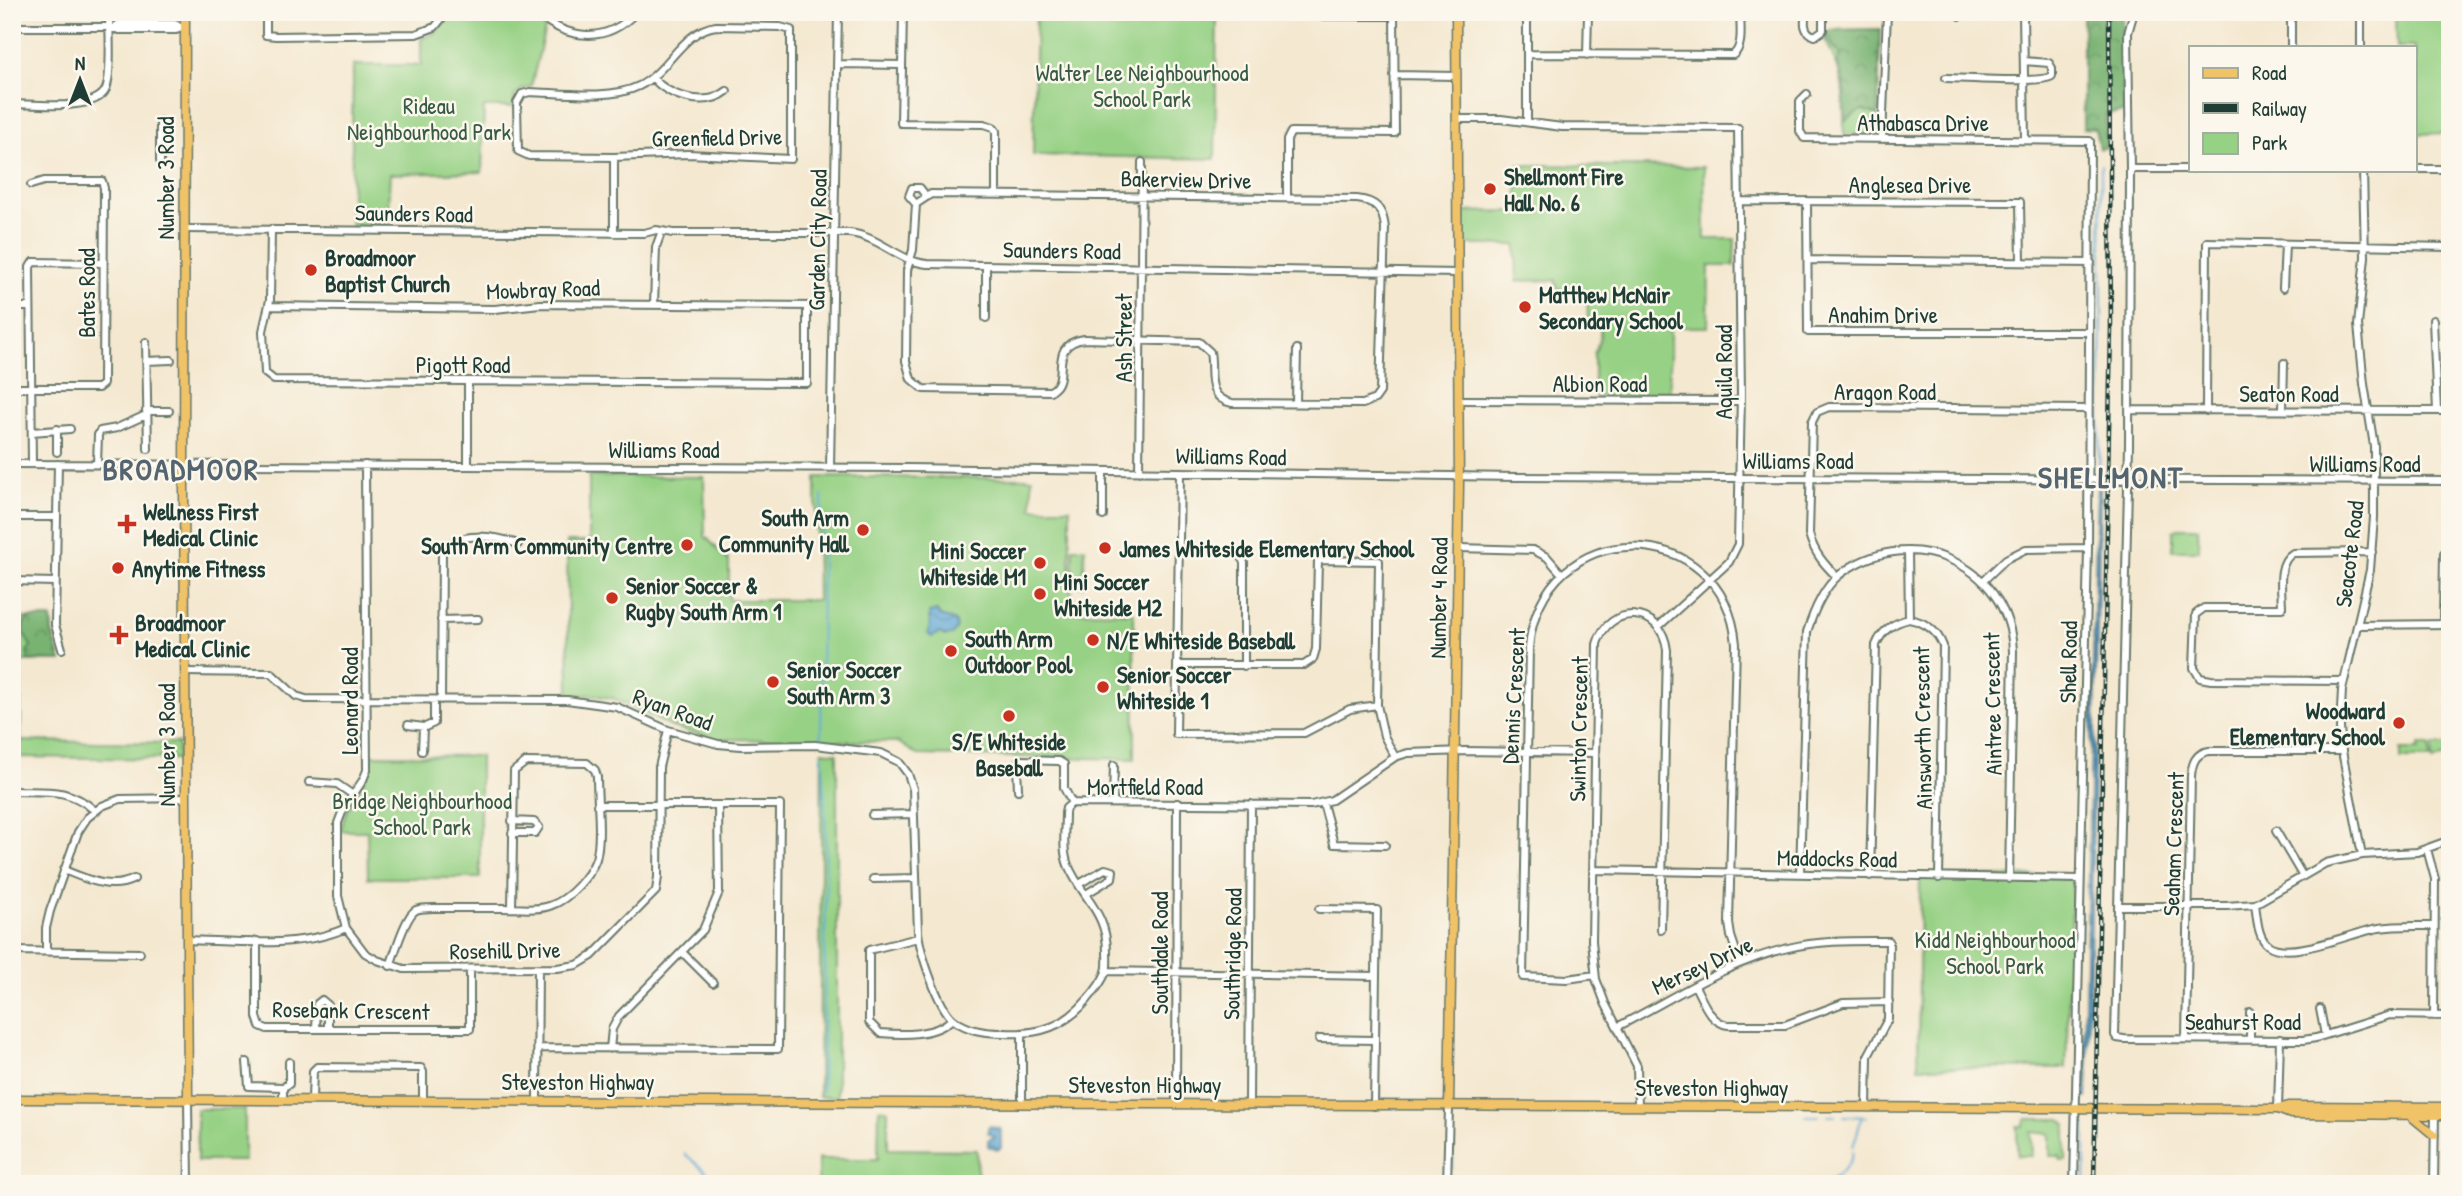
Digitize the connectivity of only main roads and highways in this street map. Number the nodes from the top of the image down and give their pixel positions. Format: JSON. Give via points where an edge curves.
{"nodes":[{"id":1,"x":185,"y":12,"type":"edge"},
{"id":2,"x":1456,"y":12,"type":"edge"},
{"id":3,"x":12,"y":1099,"type":"edge"},
{"id":4,"x":188,"y":1099,"type":"junction"},
{"id":5,"x":1449,"y":1107,"type":"junction"},
{"id":6,"x":2450,"y":1107,"type":"edge"},
{"id":7,"x":2278,"y":1110,"type":"junction"},
{"id":8,"x":2435,"y":1111,"type":"junction"},
{"id":9,"x":2409,"y":1115,"type":"junction"},
{"id":10,"x":2450,"y":1115,"type":"edge"},
{"id":11,"x":2434,"y":1135,"type":"road end"}],
"edges":[{"from":1,"to":4,"type":"main road","name":"Number 3 Road"},
{"from":2,"to":5,"type":"main road","name":"Number 4 Road","via":[[1459,476]]},
{"from":3,"to":4,"type":"main road","name":"Steveston Highway"},
{"from":4,"to":5,"type":"main road","name":"Steveston Highway"},
{"from":5,"to":7,"type":"main road","name":"Steveston Highway"},
{"from":6,"to":8,"type":"main road","name":"Steveston Highway"},
{"from":7,"to":8,"type":"main road","name":"Steveston Highway","via":[[2288,1106]]},
{"from":7,"to":9,"type":"main road","name":"Steveston Highway","via":[[2291,1114]]},
{"from":8,"to":9,"type":"main road","name":"Steveston Highway"},
{"from":8,"to":10,"type":"main road","name":"Steveston Highway"},
{"from":9,"to":11,"type":"main road"}]}
